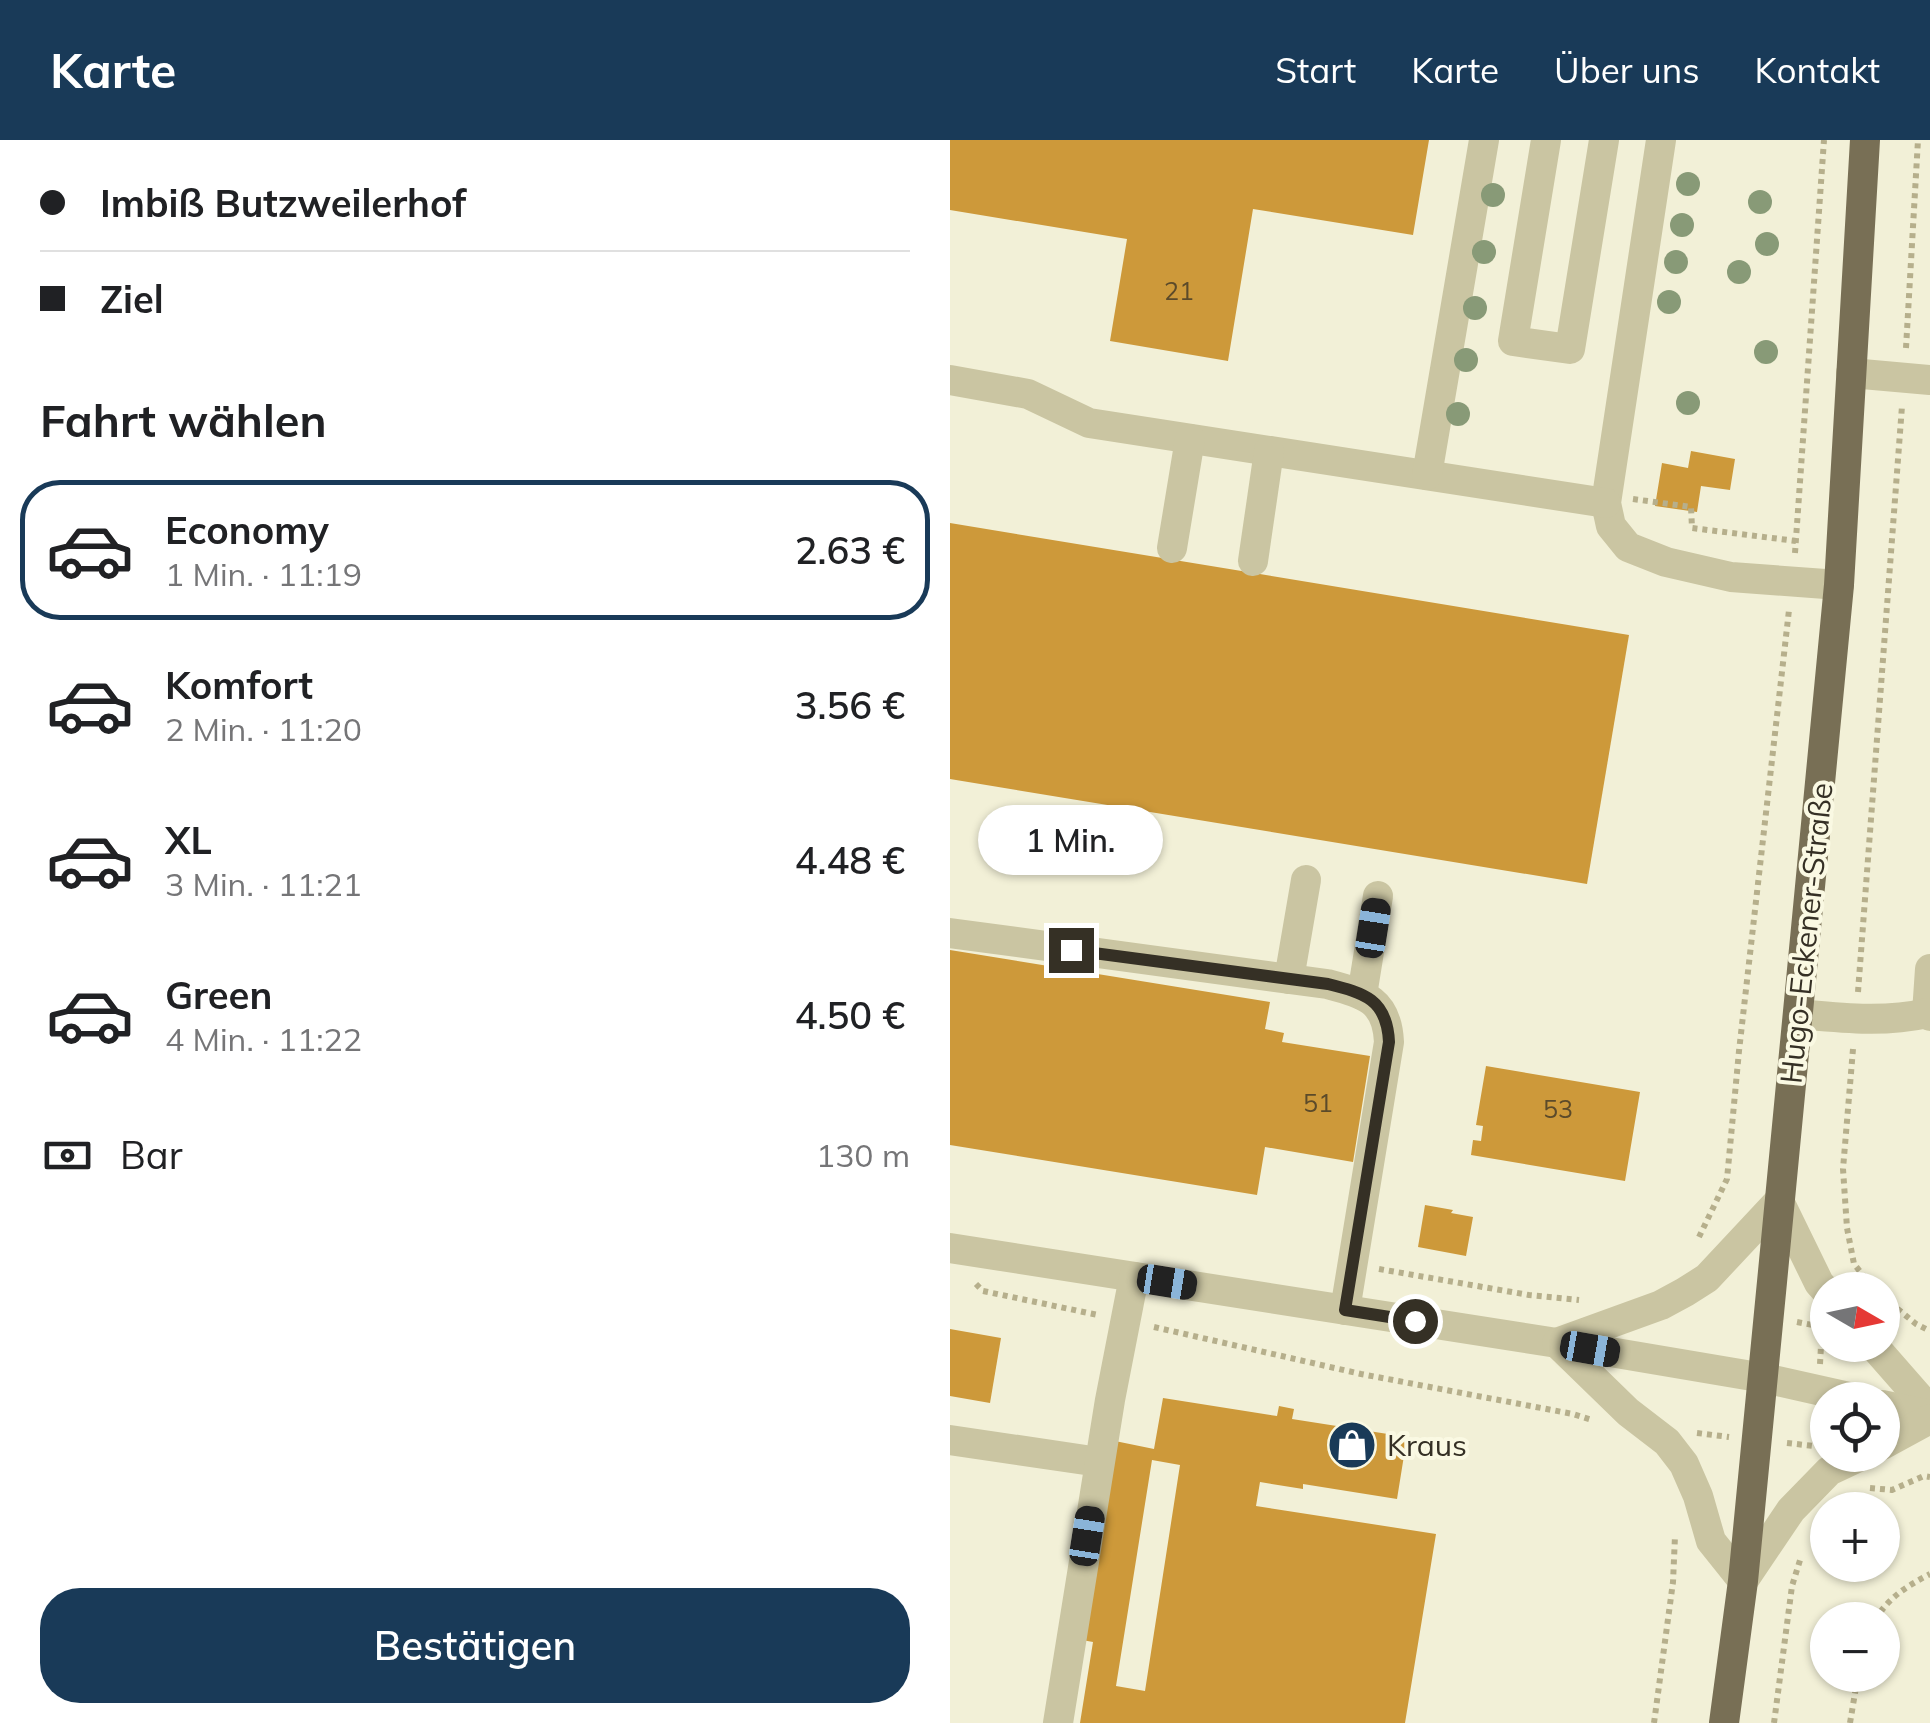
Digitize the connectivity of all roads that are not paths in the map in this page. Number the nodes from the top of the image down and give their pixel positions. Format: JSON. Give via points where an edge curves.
{"nodes":[{"id":1,"x":1484,"y":140,"type":"edge"},
{"id":2,"x":1546,"y":140,"type":"edge"},
{"id":3,"x":1604,"y":140,"type":"edge"},
{"id":4,"x":1661,"y":140,"type":"edge"},
{"id":5,"x":1864,"y":140,"type":"edge"},
{"id":6,"x":1850,"y":372,"type":"junction"},
{"id":7,"x":1917,"y":379,"type":"edge"},
{"id":8,"x":950,"y":380,"type":"edge"},
{"id":9,"x":1190,"y":439,"type":"junction"},
{"id":10,"x":1270,"y":451,"type":"junction"},
{"id":11,"x":1427,"y":476,"type":"junction"},
{"id":12,"x":1606,"y":499,"type":"junction"},
{"id":13,"x":1172,"y":548,"type":"dead end"},
{"id":14,"x":1253,"y":561,"type":"dead end"},
{"id":15,"x":1838,"y":585,"type":"junction"},
{"id":16,"x":1306,"y":880,"type":"dead end"},
{"id":17,"x":1378,"y":896,"type":"dead end"},
{"id":18,"x":950,"y":933,"type":"edge"},
{"id":19,"x":1930,"y":970,"type":"edge"},
{"id":20,"x":1289,"y":980,"type":"junction"},
{"id":21,"x":1362,"y":995,"type":"junction"},
{"id":22,"x":1798,"y":1014,"type":"junction"},
{"id":23,"x":1929,"y":1014,"type":"edge"},
{"id":24,"x":1779,"y":1202,"type":"junction"},
{"id":25,"x":950,"y":1248,"type":"edge"},
{"id":26,"x":1814,"y":1272,"type":"edge"},
{"id":27,"x":1134,"y":1277,"type":"junction"},
{"id":28,"x":1345,"y":1310,"type":"junction"},
{"id":29,"x":1556,"y":1343,"type":"junction"},
{"id":30,"x":1887,"y":1362,"type":"edge"},
{"id":31,"x":1764,"y":1378,"type":"junction"},
{"id":32,"x":1810,"y":1388,"type":"edge"},
{"id":33,"x":1900,"y":1408,"type":"edge"},
{"id":34,"x":1930,"y":1415,"type":"edge"},
{"id":35,"x":1900,"y":1434,"type":"edge"},
{"id":36,"x":950,"y":1440,"type":"edge"},
{"id":37,"x":1100,"y":1462,"type":"junction"},
{"id":38,"x":1828,"y":1472,"type":"edge"},
{"id":39,"x":1743,"y":1581,"type":"junction"},
{"id":40,"x":1058,"y":1723,"type":"edge"},
{"id":41,"x":1724,"y":1723,"type":"edge"}],
"edges":[{"from":1,"to":11,"type":"street"},
{"from":2,"to":3,"type":"street","via":[[1513,341],[1570,350]]},
{"from":4,"to":12,"type":"street"},
{"from":5,"to":6,"type":"main road","name":"Hugo-Eckener-Straße"},
{"from":6,"to":7,"type":"street"},
{"from":6,"to":15,"type":"main road","name":"Hugo-Eckener-Straße"},
{"from":8,"to":9,"type":"street","via":[[1028,394],[1089,423]]},
{"from":9,"to":10,"type":"street"},
{"from":9,"to":13,"type":"street"},
{"from":10,"to":11,"type":"street"},
{"from":10,"to":14,"type":"street"},
{"from":11,"to":12,"type":"street"},
{"from":12,"to":15,"type":"street","via":[[1611,526],[1628,547],[1666,562],[1732,577]]},
{"from":15,"to":22,"type":"main road","name":"Hugo-Eckener-Straße"},
{"from":16,"to":20,"type":"street"},
{"from":17,"to":21,"type":"street"},
{"from":18,"to":20,"type":"street"},
{"from":19,"to":23,"type":"street"},
{"from":20,"to":21,"type":"street"},
{"from":21,"to":28,"type":"street","via":[[1380,1008],[1389,1042]]},
{"from":22,"to":23,"type":"street"},
{"from":22,"to":24,"type":"main road","name":"Hugo-Eckener-Straße"},
{"from":24,"to":26,"type":"street"},
{"from":24,"to":29,"type":"street","via":[[1707,1278],[1685,1292]]},
{"from":24,"to":31,"type":"main road","name":"Hugo-Eckener-Straße"},
{"from":25,"to":27,"type":"street"},
{"from":27,"to":28,"type":"street"},
{"from":27,"to":37,"type":"street"},
{"from":28,"to":29,"type":"street"},
{"from":29,"to":31,"type":"street"},
{"from":29,"to":39,"type":"street","via":[[1667,1442],[1698,1496],[1710,1541]]},
{"from":30,"to":34,"type":"street"},
{"from":31,"to":32,"type":"street"},
{"from":31,"to":39,"type":"main road","name":"Hugo-Eckener-Straße"},
{"from":33,"to":34,"type":"street"},
{"from":34,"to":35,"type":"street"},
{"from":36,"to":37,"type":"street"},
{"from":37,"to":40,"type":"street"},
{"from":38,"to":39,"type":"street","via":[[1791,1510]]},
{"from":39,"to":41,"type":"main road","name":"Hugo-Eckener-Straße"}]}
